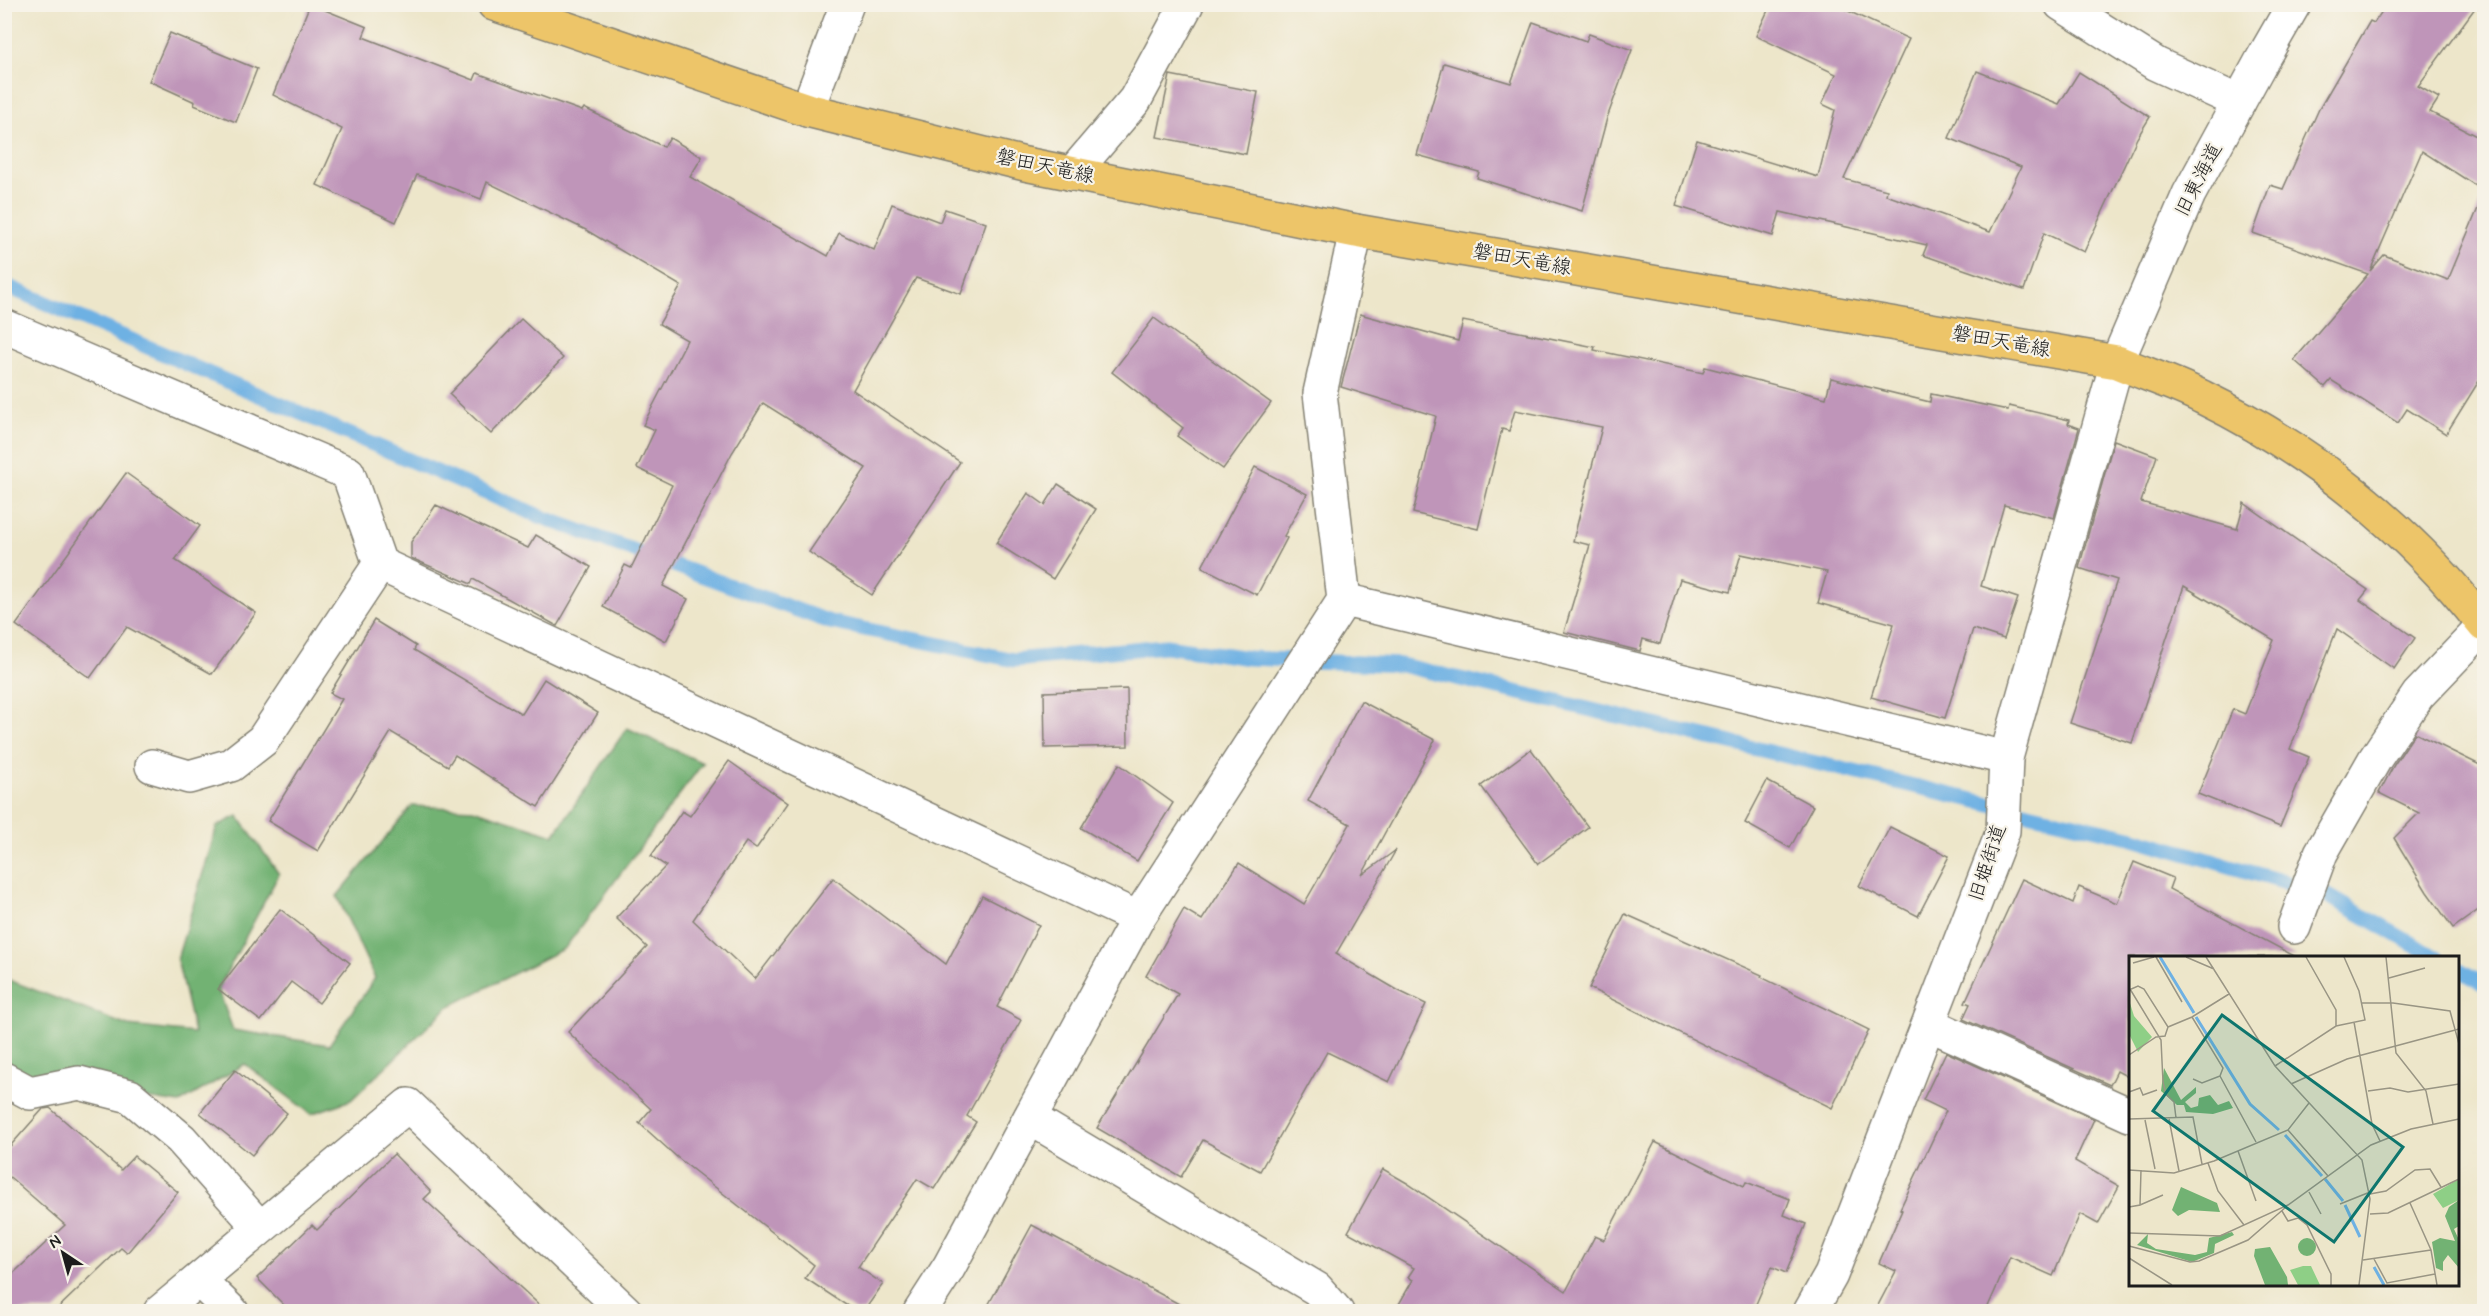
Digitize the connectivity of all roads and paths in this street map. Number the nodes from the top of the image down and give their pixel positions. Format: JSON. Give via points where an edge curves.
{"nodes":[{"id":1,"x":494,"y":4,"type":"edge"},
{"id":2,"x":847,"y":4,"type":"edge"},
{"id":3,"x":1187,"y":4,"type":"edge"},
{"id":4,"x":2061,"y":4,"type":"edge"},
{"id":5,"x":2294,"y":4,"type":"edge"},
{"id":6,"x":2239,"y":102,"type":"junction"},
{"id":7,"x":807,"y":110,"type":"junction"},
{"id":8,"x":1072,"y":174,"type":"junction"},
{"id":9,"x":1356,"y":231,"type":"junction"},
{"id":10,"x":4,"y":326,"type":"edge"},
{"id":11,"x":2117,"y":362,"type":"junction"},
{"id":12,"x":381,"y":564,"type":"junction"},
{"id":13,"x":1344,"y":600,"type":"junction"},
{"id":14,"x":2484,"y":626,"type":"edge"},
{"id":15,"x":2006,"y":758,"type":"junction"},
{"id":16,"x":152,"y":766,"type":"dead end"},
{"id":17,"x":1138,"y":918,"type":"junction"},
{"id":18,"x":2294,"y":927,"type":"dead end"},
{"id":19,"x":1929,"y":1023,"type":"junction"},
{"id":20,"x":4,"y":1079,"type":"edge"},
{"id":21,"x":2129,"y":1115,"type":"edge"},
{"id":22,"x":1030,"y":1118,"type":"junction"},
{"id":23,"x":260,"y":1228,"type":"junction"},
{"id":24,"x":1831,"y":1275,"type":"junction"},
{"id":25,"x":199,"y":1280,"type":"junction"},
{"id":26,"x":160,"y":1311,"type":"edge"},
{"id":27,"x":232,"y":1311,"type":"edge"},
{"id":28,"x":626,"y":1311,"type":"edge"},
{"id":29,"x":920,"y":1311,"type":"edge"},
{"id":30,"x":1337,"y":1311,"type":"edge"},
{"id":31,"x":1810,"y":1311,"type":"edge"},
{"id":32,"x":1828,"y":1311,"type":"edge"}],
"edges":[{"from":1,"to":7,"type":"main road","name":"磐田天竜線"},
{"from":2,"to":7,"type":"street"},
{"from":3,"to":8,"type":"street","via":[[1135,100]]},
{"from":4,"to":6,"type":"street","via":[[2156,64]]},
{"from":5,"to":6,"type":"street","name":"旧東海道"},
{"from":6,"to":11,"type":"street","name":"旧東海道","via":[[2189,194]]},
{"from":7,"to":8,"type":"main road","name":"磐田天竜線"},
{"from":8,"to":9,"type":"main road","name":"磐田天竜線"},
{"from":9,"to":11,"type":"main road","name":"磐田天竜線"},
{"from":9,"to":13,"type":"street","via":[[1320,393]]},
{"from":10,"to":12,"type":"street","via":[[348,473]]},
{"from":11,"to":14,"type":"main road","name":"磐田天竜線","via":[[2202,396],[2279,440],[2345,486],[2406,536],[2460,593]]},
{"from":11,"to":15,"type":"street","name":"旧姫街道"},
{"from":12,"to":16,"type":"street","via":[[263,740],[231,765],[189,777]]},
{"from":12,"to":17,"type":"street"},
{"from":13,"to":15,"type":"street"},
{"from":13,"to":17,"type":"street"},
{"from":14,"to":18,"type":"street","via":[[2418,695],[2375,759],[2321,853]]},
{"from":15,"to":19,"type":"street","name":"旧姫街道","via":[[2004,831]]},
{"from":17,"to":22,"type":"street"},
{"from":19,"to":21,"type":"street"},
{"from":19,"to":24,"type":"street","name":"旧姫街道"},
{"from":20,"to":23,"type":"street","via":[[30,1093],[79,1083],[130,1096],[181,1139]]},
{"from":22,"to":29,"type":"street","via":[[949,1267]]},
{"from":22,"to":30,"type":"street","via":[[1317,1289]]},
{"from":23,"to":25,"type":"street"},
{"from":23,"to":28,"type":"street","via":[[408,1105]]},
{"from":24,"to":31,"type":"street","name":"旧姫街道"},
{"from":24,"to":32,"type":"street"},
{"from":25,"to":26,"type":"street"},
{"from":25,"to":27,"type":"street"}]}
